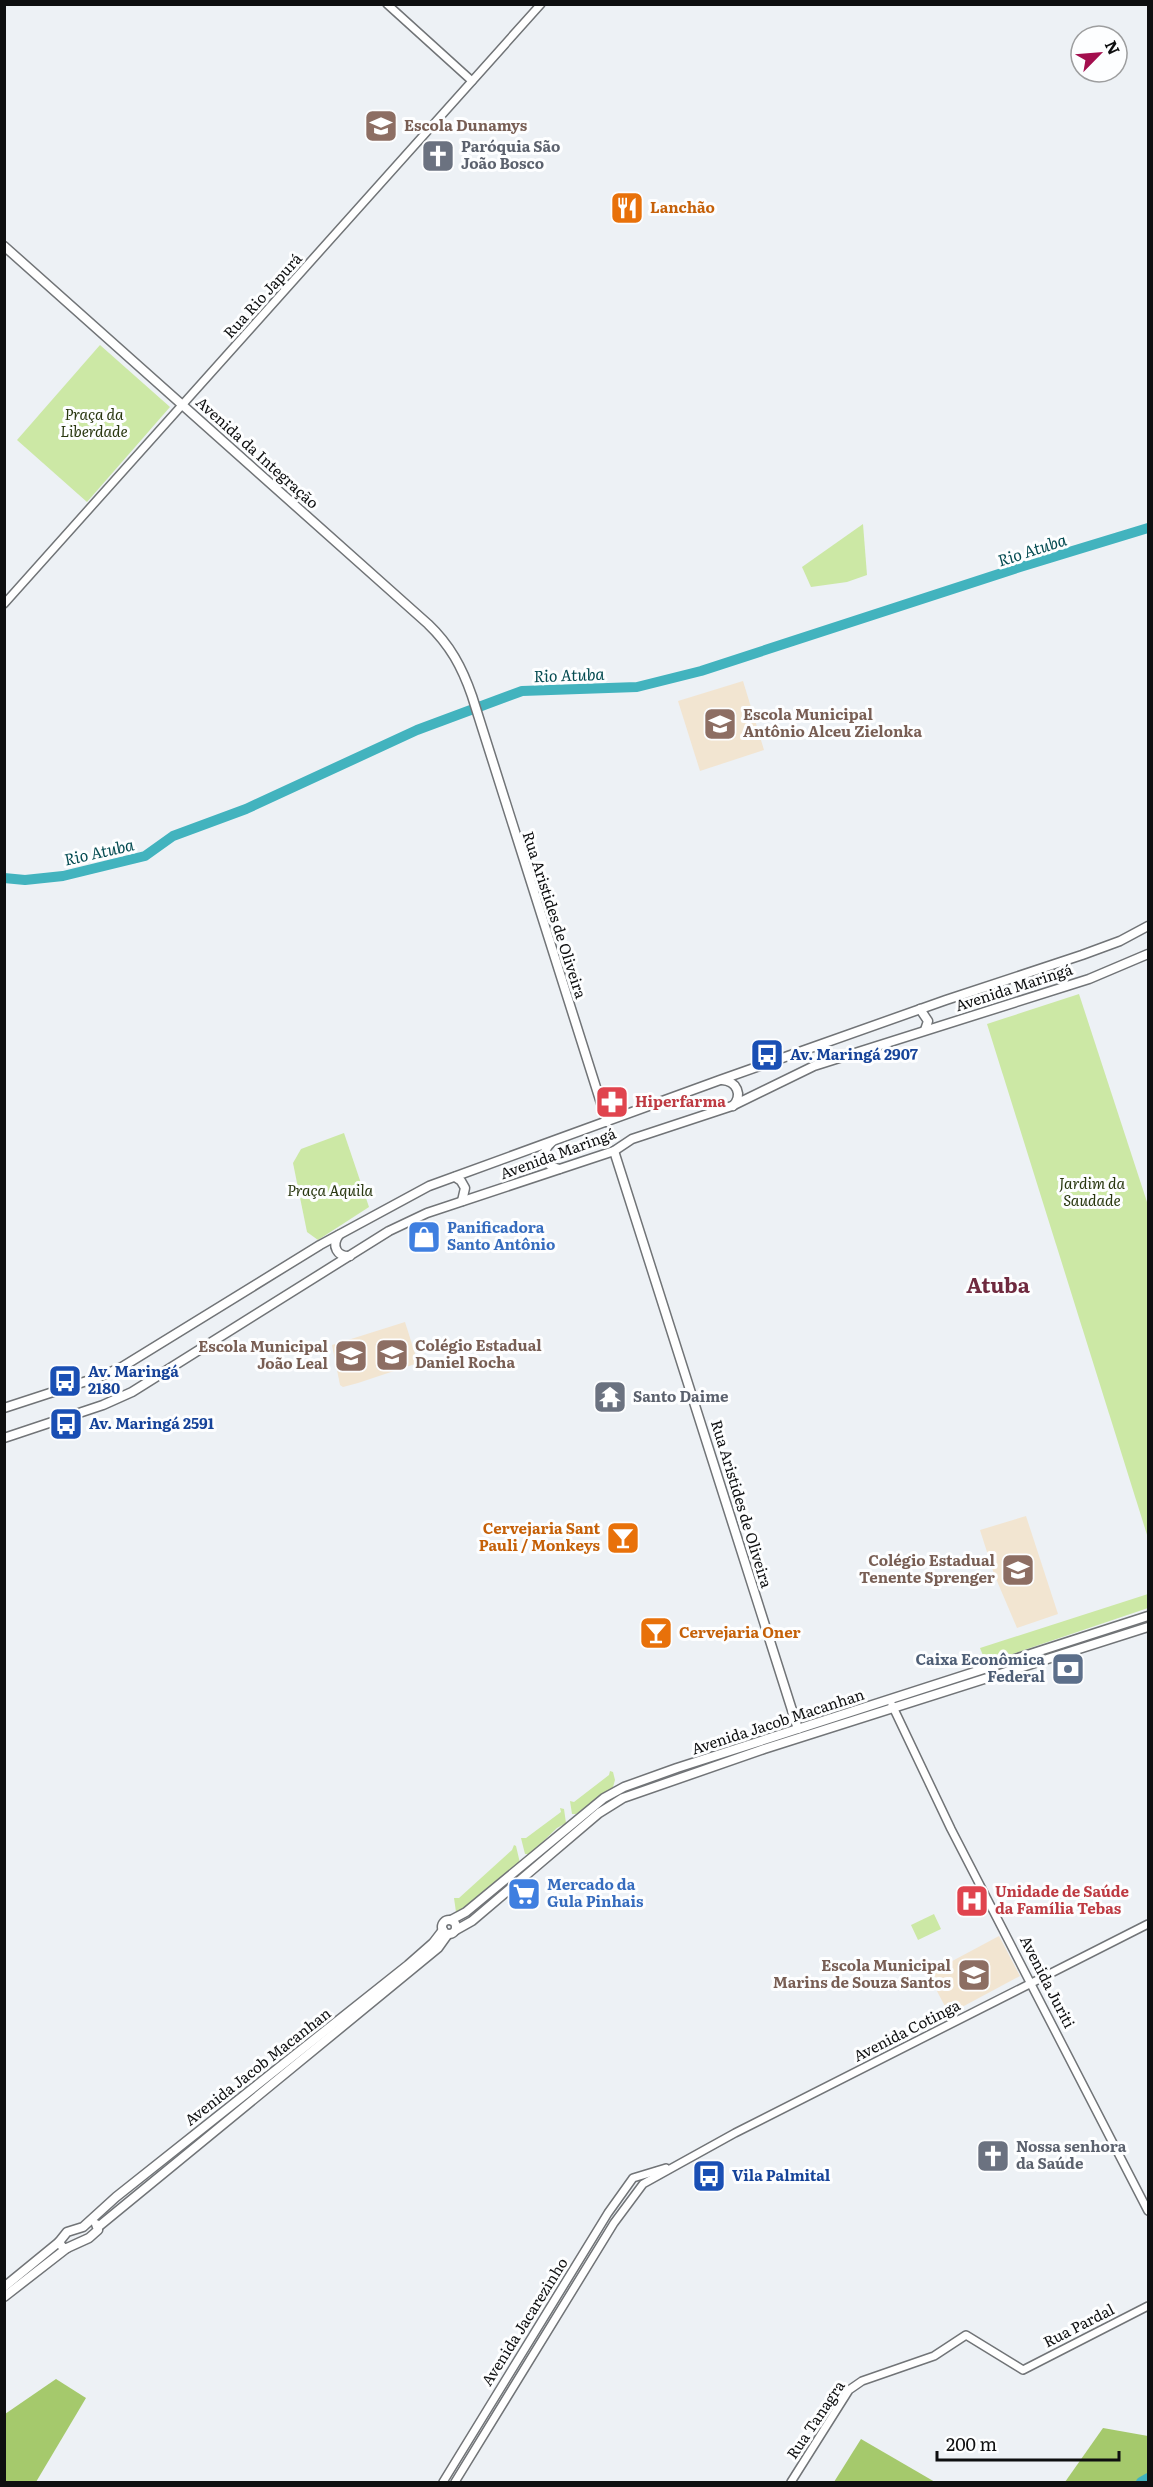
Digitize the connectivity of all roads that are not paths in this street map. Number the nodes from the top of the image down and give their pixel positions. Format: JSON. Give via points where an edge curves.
{"nodes":[{"id":1,"x":387,"y":4,"type":"edge"},
{"id":2,"x":541,"y":4,"type":"edge"},
{"id":3,"x":472,"y":81,"type":"junction"},
{"id":4,"x":4,"y":246,"type":"edge"},
{"id":5,"x":183,"y":405,"type":"junction"},
{"id":6,"x":4,"y":604,"type":"edge"},
{"id":7,"x":478,"y":715,"type":"joint"},
{"id":8,"x":1149,"y":926,"type":"edge"},
{"id":9,"x":1149,"y":954,"type":"edge"},
{"id":10,"x":920,"y":1009,"type":"junction"},
{"id":11,"x":925,"y":1030,"type":"junction"},
{"id":12,"x":844,"y":1036,"type":"junction"},
{"id":13,"x":850,"y":1053,"type":"junction"},
{"id":14,"x":720,"y":1080,"type":"junction"},
{"id":15,"x":732,"y":1106,"type":"junction"},
{"id":16,"x":607,"y":1122,"type":"junction"},
{"id":17,"x":552,"y":1142,"type":"junction"},
{"id":18,"x":614,"y":1151,"type":"junction"},
{"id":19,"x":561,"y":1169,"type":"junction"},
{"id":20,"x":455,"y":1177,"type":"junction"},
{"id":21,"x":462,"y":1201,"type":"junction"},
{"id":22,"x":340,"y":1234,"type":"junction"},
{"id":23,"x":350,"y":1256,"type":"junction"},
{"id":24,"x":4,"y":1408,"type":"edge"},
{"id":25,"x":4,"y":1438,"type":"edge"},
{"id":26,"x":1149,"y":1616,"type":"edge"},
{"id":27,"x":1149,"y":1627,"type":"edge"},
{"id":28,"x":892,"y":1704,"type":"junction"},
{"id":29,"x":798,"y":1729,"type":"junction"},
{"id":30,"x":762,"y":1745,"type":"junction"},
{"id":31,"x":451,"y":1920,"type":"junction"},
{"id":32,"x":1149,"y":1924,"type":"edge"},
{"id":33,"x":449,"y":1931,"type":"junction"},
{"id":34,"x":1032,"y":1984,"type":"junction"},
{"id":35,"x":679,"y":2164,"type":"junction"},
{"id":36,"x":633,"y":2178,"type":"joint"},
{"id":37,"x":643,"y":2184,"type":"joint"},
{"id":38,"x":1149,"y":2211,"type":"edge"},
{"id":39,"x":87,"y":2222,"type":"junction"},
{"id":40,"x":98,"y":2227,"type":"junction"},
{"id":41,"x":59,"y":2242,"type":"junction"},
{"id":42,"x":68,"y":2248,"type":"junction"},
{"id":43,"x":4,"y":2287,"type":"edge"},
{"id":44,"x":4,"y":2297,"type":"edge"},
{"id":45,"x":1149,"y":2306,"type":"edge"},
{"id":46,"x":966,"y":2335,"type":"joint"},
{"id":47,"x":443,"y":2482,"type":"edge"},
{"id":48,"x":455,"y":2482,"type":"edge"},
{"id":49,"x":791,"y":2482,"type":"edge"}],
"edges":[{"from":1,"to":3,"type":"street"},
{"from":2,"to":3,"type":"street","name":"Rua Rio Japurá"},
{"from":3,"to":5,"type":"street","name":"Rua Rio Japurá"},
{"from":4,"to":5,"type":"main road","name":"Avenida da Integração"},
{"from":5,"to":6,"type":"street","name":"Rua Rio Japurá"},
{"from":5,"to":7,"type":"main road","name":"Avenida da Integração","via":[[436,632],[455,655]]},
{"from":7,"to":16,"type":"main road","name":"Rua Aristides de Oliveira"},
{"from":8,"to":10,"type":"main road","name":"Avenida Maringá","via":[[1101,948]]},
{"from":9,"to":11,"type":"main road","name":"Avenida Maringá","via":[[1089,979]]},
{"from":10,"to":11,"type":"main road","via":[[928,1021]]},
{"from":10,"to":12,"type":"main road","name":"Avenida Maringá"},
{"from":11,"to":13,"type":"main road","name":"Avenida Maringá"},
{"from":12,"to":13,"type":"main road","via":[[842,1048]]},
{"from":12,"to":14,"type":"main road","name":"Avenida Maringá"},
{"from":13,"to":15,"type":"main road","name":"Avenida Maringá"},
{"from":14,"to":15,"type":"main road","via":[[730,1081],[738,1089]]},
{"from":14,"to":16,"type":"main road","name":"Avenida Maringá"},
{"from":15,"to":18,"type":"main road","name":"Avenida Maringá","via":[[632,1139]]},
{"from":16,"to":17,"type":"main road","name":"Avenida Maringá"},
{"from":17,"to":19,"type":"main road","via":[[546,1147],[545,1158],[552,1167]]},
{"from":17,"to":20,"type":"main road","name":"Avenida Maringá"},
{"from":18,"to":19,"type":"main road","name":"Avenida Maringá"},
{"from":18,"to":29,"type":"main road","name":"Rua Aristides de Oliveira"},
{"from":19,"to":21,"type":"main road","name":"Avenida Maringá"},
{"from":20,"to":21,"type":"main road","via":[[465,1188]]},
{"from":20,"to":22,"type":"main road","name":"Avenida Maringá","via":[[429,1186]]},
{"from":21,"to":23,"type":"main road","name":"Avenida Maringá","via":[[408,1221]]},
{"from":22,"to":23,"type":"main road","via":[[336,1250]]},
{"from":22,"to":24,"type":"main road","name":"Avenida Maringá","via":[[122,1367]]},
{"from":23,"to":25,"type":"main road","name":"Avenida Maringá","via":[[132,1392]]},
{"from":26,"to":28,"type":"main road","name":"Avenida Jacob Macanhan"},
{"from":27,"to":28,"type":"main road","name":"Avenida Jacob Macanhan"},
{"from":28,"to":29,"type":"main road","name":"Avenida Jacob Macanhan"},
{"from":28,"to":30,"type":"main road","name":"Avenida Jacob Macanhan"},
{"from":28,"to":34,"type":"street","name":"Avenida Juriti","via":[[951,1829]]},
{"from":29,"to":30,"type":"main road","name":"Avenida Jacob Macanhan"},
{"from":30,"to":31,"type":"main road","name":"Avenida Jacob Macanhan","via":[[631,1784],[604,1798],[466,1912]]},
{"from":30,"to":33,"type":"main road","name":"Avenida Jacob Macanhan","via":[[611,1805],[472,1921]]},
{"from":31,"to":33,"type":"main road","via":[[455,1923]]},
{"from":31,"to":33,"type":"main road","name":"Avenida Jacob Macanhan","via":[[444,1922]]},
{"from":32,"to":34,"type":"street","name":"Avenida Cotinga"},
{"from":33,"to":39,"type":"main road","name":"Avenida Jacob Macanhan"},
{"from":33,"to":40,"type":"main road","name":"Avenida Jacob Macanhan","via":[[438,1948]]},
{"from":34,"to":35,"type":"street","name":"Avenida Cotinga"},
{"from":34,"to":38,"type":"street","name":"Avenida Juriti"},
{"from":35,"to":36,"type":"street","name":"Avenida Cotinga"},
{"from":35,"to":37,"type":"street","name":"Avenida Cotinga"},
{"from":36,"to":47,"type":"street","name":"Avenida Jacarezinho"},
{"from":37,"to":48,"type":"street","name":"Avenida Jacarezinho","via":[[614,2223]]},
{"from":39,"to":40,"type":"main road"},
{"from":39,"to":41,"type":"main road","name":"Avenida Jacob Macanhan","via":[[80,2229],[67,2232]]},
{"from":40,"to":42,"type":"main road","name":"Avenida Jacob Macanhan","via":[[95,2235]]},
{"from":41,"to":42,"type":"main road"},
{"from":41,"to":43,"type":"main road","name":"Avenida Jacob Macanhan"},
{"from":42,"to":44,"type":"main road","name":"Avenida Jacob Macanhan"},
{"from":45,"to":46,"type":"street","name":"Rua Pardal","via":[[1023,2370]]},
{"from":46,"to":49,"type":"street","name":"Rua Tanagra","via":[[934,2356],[851,2388]]}]}
